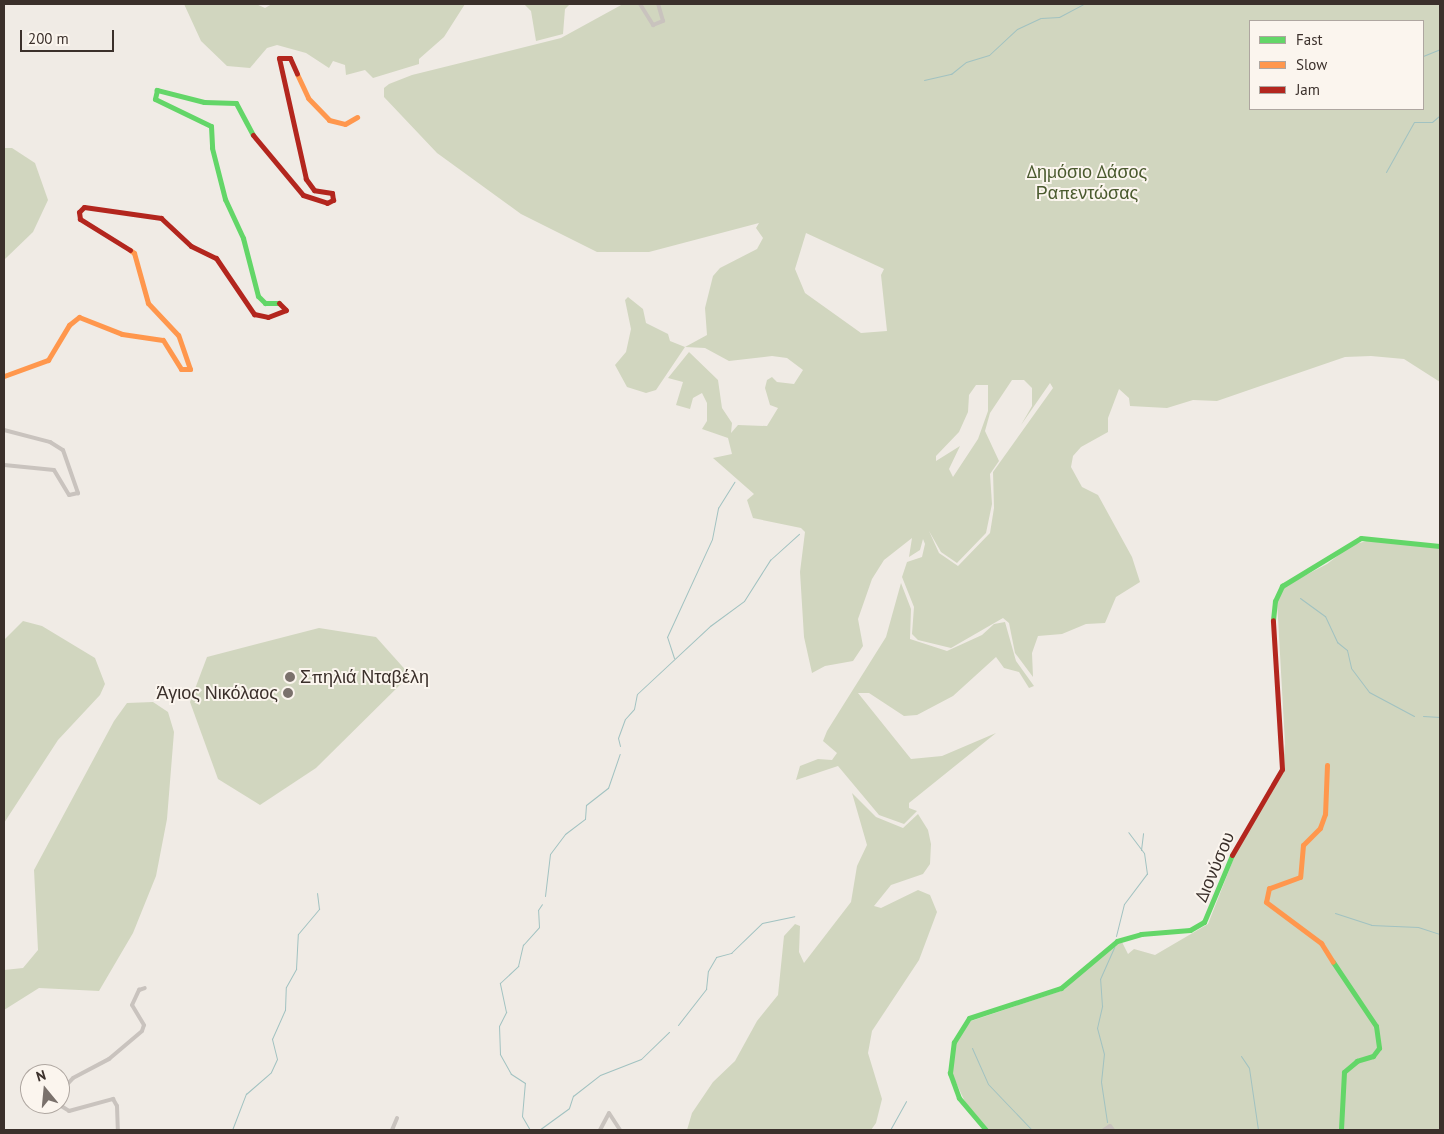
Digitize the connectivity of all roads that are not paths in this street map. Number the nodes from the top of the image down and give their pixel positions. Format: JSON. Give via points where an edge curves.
{"nodes":[{"id":1,"x":640,"y":4,"type":"edge"},
{"id":2,"x":658,"y":4,"type":"edge"},
{"id":3,"x":358,"y":117,"type":"dead end"},
{"id":4,"x":4,"y":376,"type":"edge"},
{"id":5,"x":4,"y":430,"type":"edge"},
{"id":6,"x":4,"y":466,"type":"edge"},
{"id":7,"x":1440,"y":546,"type":"edge"},
{"id":8,"x":1327,"y":765,"type":"dead end"},
{"id":9,"x":146,"y":988,"type":"dead end"},
{"id":10,"x":70,"y":1081,"type":"edge"},
{"id":11,"x":70,"y":1111,"type":"edge"},
{"id":12,"x":397,"y":1118,"type":"dead end"},
{"id":13,"x":118,"y":1130,"type":"edge"},
{"id":14,"x":392,"y":1130,"type":"edge"},
{"id":15,"x":600,"y":1130,"type":"edge"},
{"id":16,"x":620,"y":1130,"type":"edge"},
{"id":17,"x":986,"y":1130,"type":"edge"},
{"id":18,"x":1104,"y":1130,"type":"edge"},
{"id":19,"x":1114,"y":1130,"type":"edge"},
{"id":20,"x":1341,"y":1130,"type":"edge"}],
"edges":[{"from":1,"to":2,"type":"street","via":[[648,22],[656,25],[663,21]]},
{"from":3,"to":4,"type":"street","via":[[347,124],[329,120],[308,98],[290,58],[279,58],[306,179],[314,190],[332,193],[333,200],[328,203],[303,195],[249,130],[236,103],[204,102],[157,90],[155,99],[211,126],[212,146],[225,199],[243,238],[256,292],[264,303],[282,302],[286,310],[268,317],[254,314],[216,258],[193,247],[161,218],[84,207],[79,212],[80,219],[134,253],[148,304],[177,333],[190,368],[181,369],[164,340],[122,334],[79,317],[69,325],[48,360]]},
{"from":5,"to":6,"type":"street","via":[[50,442],[63,450],[78,494],[69,495],[56,471]]},
{"from":7,"to":17,"type":"street","name":"Διονύσου","via":[[1364,538],[1282,586],[1275,600],[1273,622],[1282,769],[1273,790],[1236,845],[1208,917],[1190,930],[1141,934],[1117,940],[1061,988],[969,1018],[954,1042],[950,1073],[959,1098]]},
{"from":8,"to":20,"type":"street","via":[[1325,814],[1320,828],[1303,845],[1300,877],[1292,883],[1269,888],[1266,902],[1321,943],[1376,1026],[1378,1048],[1373,1056],[1357,1061],[1344,1072]]},
{"from":9,"to":10,"type":"street","via":[[139,990],[132,1005],[144,1025],[142,1031],[109,1059]]},
{"from":11,"to":13,"type":"street","via":[[113,1099],[117,1106]]},
{"from":12,"to":14,"type":"street"},
{"from":15,"to":16,"type":"street","via":[[609,1112]]},
{"from":18,"to":19,"type":"street","via":[[1110,1126]]}]}
